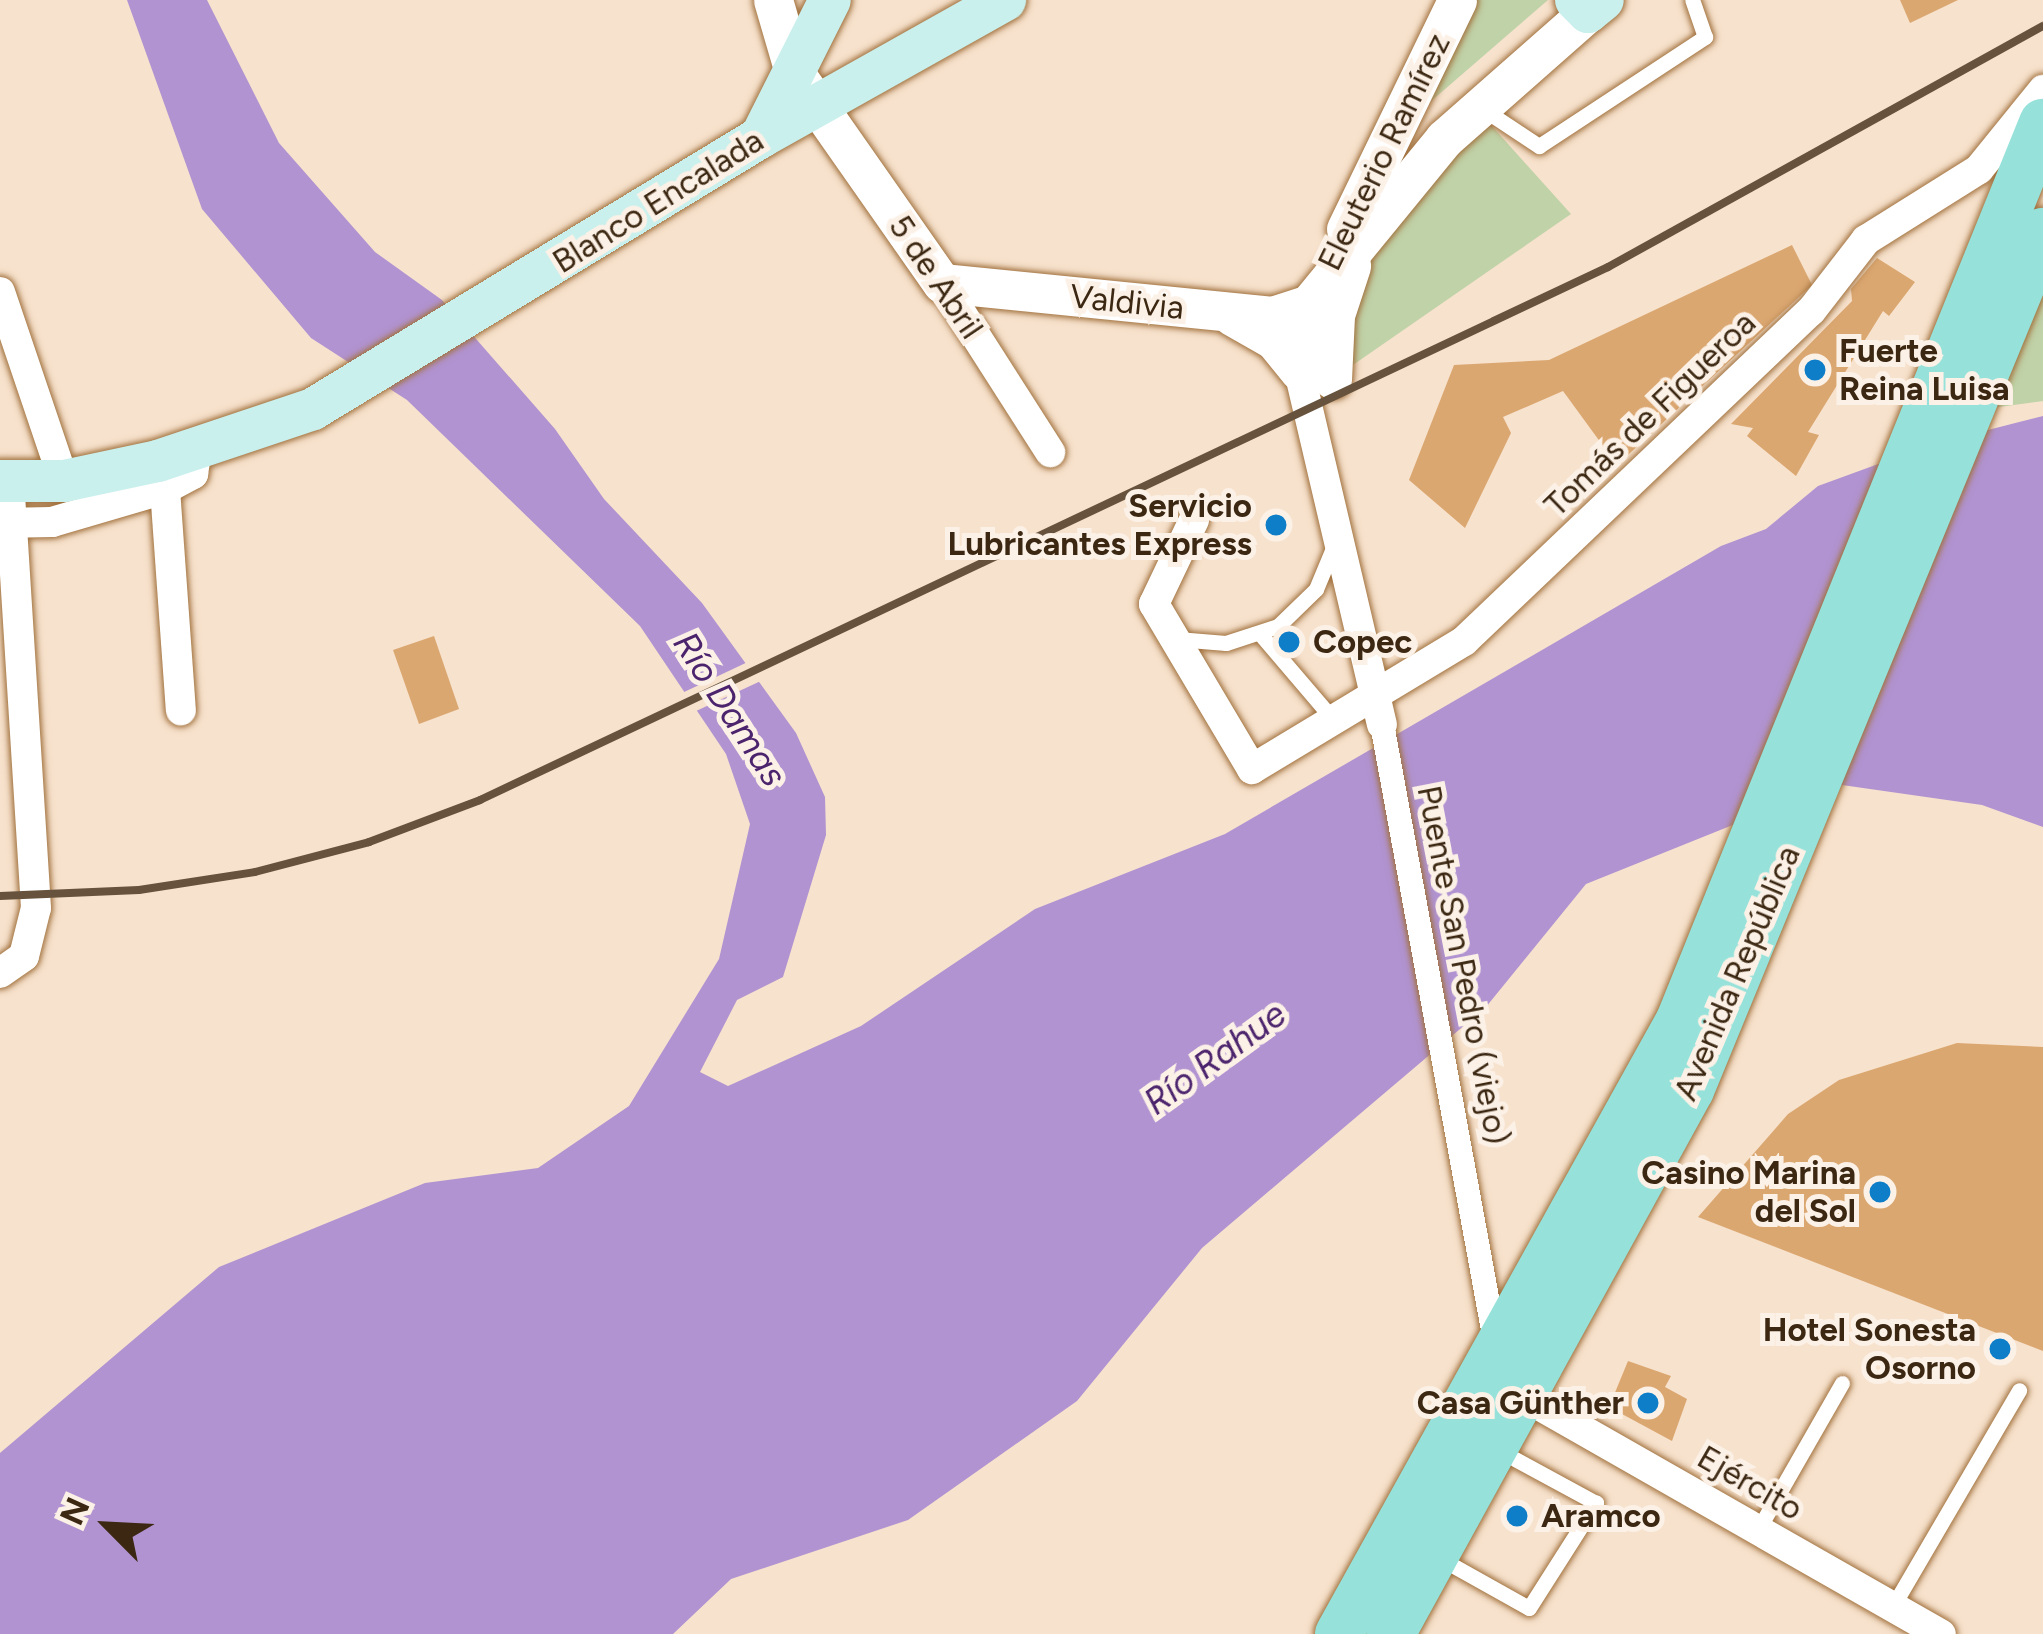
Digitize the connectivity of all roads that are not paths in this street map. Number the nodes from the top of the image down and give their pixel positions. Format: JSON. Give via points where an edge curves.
{"nodes":[{"id":1,"x":773,"y":0,"type":"edge"},
{"id":2,"x":830,"y":0,"type":"edge"},
{"id":3,"x":1005,"y":0,"type":"edge"},
{"id":4,"x":1457,"y":0,"type":"edge"},
{"id":5,"x":1692,"y":0,"type":"edge"},
{"id":6,"x":1589,"y":4,"type":"edge"},
{"id":7,"x":807,"y":89,"type":"junction"},
{"id":8,"x":2043,"y":90,"type":"edge"},
{"id":9,"x":1478,"y":105,"type":"junction"},
{"id":10,"x":2043,"y":123,"type":"edge"},
{"id":11,"x":1964,"y":181,"type":"junction"},
{"id":12,"x":2031,"y":197,"type":"edge"},
{"id":13,"x":1388,"y":204,"type":"junction"},
{"id":14,"x":2043,"y":232,"type":"edge"},
{"id":15,"x":942,"y":283,"type":"junction"},
{"id":16,"x":0,"y":292,"type":"edge"},
{"id":17,"x":1290,"y":310,"type":"junction"},
{"id":18,"x":1221,"y":313,"type":"junction"},
{"id":19,"x":1315,"y":375,"type":"junction"},
{"id":20,"x":1942,"y":422,"type":"junction"},
{"id":21,"x":197,"y":448,"type":"junction"},
{"id":22,"x":1050,"y":452,"type":"dead end"},
{"id":23,"x":4,"y":481,"type":"edge"},
{"id":24,"x":64,"y":481,"type":"junction"},
{"id":25,"x":165,"y":489,"type":"junction"},
{"id":26,"x":1194,"y":520,"type":"dead end"},
{"id":27,"x":5,"y":523,"type":"edge"},
{"id":28,"x":1340,"y":532,"type":"junction"},
{"id":29,"x":1262,"y":634,"type":"junction"},
{"id":30,"x":1174,"y":639,"type":"junction"},
{"id":31,"x":1375,"y":690,"type":"junction"},
{"id":32,"x":181,"y":710,"type":"dead end"},
{"id":33,"x":1332,"y":718,"type":"junction"},
{"id":34,"x":1382,"y":724,"type":"joint"},
{"id":35,"x":13,"y":772,"type":"edge"},
{"id":36,"x":0,"y":973,"type":"edge"},
{"id":37,"x":1842,"y":1383,"type":"dead end"},
{"id":38,"x":2019,"y":1390,"type":"dead end"},
{"id":39,"x":1510,"y":1411,"type":"junction"},
{"id":40,"x":1505,"y":1477,"type":"dead end"},
{"id":41,"x":1759,"y":1528,"type":"junction"},
{"id":42,"x":1446,"y":1562,"type":"junction"},
{"id":43,"x":1893,"y":1606,"type":"junction"},
{"id":44,"x":1340,"y":1634,"type":"edge"},
{"id":45,"x":1391,"y":1634,"type":"edge"},
{"id":46,"x":1941,"y":1634,"type":"edge"}],
"edges":[{"from":1,"to":7,"type":"street","name":"5 de Abril"},
{"from":2,"to":7,"type":"main road"},
{"from":3,"to":7,"type":"main road","name":"Blanco Encalada"},
{"from":4,"to":17,"type":"street","name":"Eleuterio Ramírez","via":[[1425,70],[1390,111]]},
{"from":5,"to":9,"type":"lane","via":[[1705,37],[1539,146]]},
{"from":6,"to":9,"type":"street"},
{"from":7,"to":15,"type":"street","name":"5 de Abril"},
{"from":7,"to":21,"type":"main road","name":"Blanco Encalada","via":[[761,136],[314,409]]},
{"from":8,"to":11,"type":"street","name":"Tomás de Figueroa"},
{"from":9,"to":13,"type":"street"},
{"from":10,"to":12,"type":"main road"},
{"from":11,"to":12,"type":"street","name":"Tomás de Figueroa"},
{"from":11,"to":31,"type":"street","name":"Tomás de Figueroa","via":[[1881,225],[1811,311],[1464,641]]},
{"from":12,"to":20,"type":"main road"},
{"from":13,"to":17,"type":"street"},
{"from":13,"to":19,"type":"street","via":[[1340,294]]},
{"from":14,"to":20,"type":"main road"},
{"from":15,"to":18,"type":"street","name":"Valdivia"},
{"from":15,"to":22,"type":"street","name":"5 de Abril"},
{"from":16,"to":24,"type":"street"},
{"from":17,"to":18,"type":"street","name":"Valdivia"},
{"from":17,"to":19,"type":"street","name":"Eleuterio Ramírez"},
{"from":18,"to":19,"type":"street","via":[[1258,328]]},
{"from":19,"to":28,"type":"street","name":"Eleuterio Ramírez"},
{"from":20,"to":39,"type":"main road","name":"Avenida República","via":[[1747,908],[1653,1075]]},
{"from":21,"to":24,"type":"main road","name":"Blanco Encalada"},
{"from":21,"to":25,"type":"street","via":[[193,474]]},
{"from":23,"to":24,"type":"main road","name":"Blanco Encalada"},
{"from":23,"to":27,"type":"street"},
{"from":25,"to":27,"type":"street","via":[[52,522]]},
{"from":25,"to":32,"type":"street"},
{"from":26,"to":30,"type":"street","via":[[1154,604]]},
{"from":27,"to":35,"type":"street"},
{"from":28,"to":29,"type":"lane","via":[[1306,603]]},
{"from":28,"to":31,"type":"street","name":"Eleuterio Ramírez"},
{"from":29,"to":30,"type":"lane","via":[[1226,643]]},
{"from":29,"to":33,"type":"lane"},
{"from":30,"to":33,"type":"street","name":"Tomás de Figueroa","via":[[1252,769]]},
{"from":31,"to":33,"type":"street","name":"Tomás de Figueroa"},
{"from":31,"to":34,"type":"street","name":"Eleuterio Ramírez"},
{"from":34,"to":39,"type":"street","name":"Puente San Pedro (viejo)"},
{"from":35,"to":36,"type":"street","via":[[35,926],[25,956]]},
{"from":37,"to":41,"type":"lane"},
{"from":38,"to":43,"type":"lane"},
{"from":39,"to":40,"type":"lane"},
{"from":39,"to":41,"type":"street","name":"Ejército"},
{"from":39,"to":42,"type":"main road","name":"Avenida República"},
{"from":39,"to":42,"type":"lane","via":[[1596,1503],[1529,1608]]},
{"from":39,"to":44,"type":"main road","name":"Avenida República"},
{"from":41,"to":43,"type":"street","name":"Ejército"},
{"from":42,"to":45,"type":"main road","name":"Avenida República"},
{"from":43,"to":46,"type":"street","name":"Ejército"}]}
